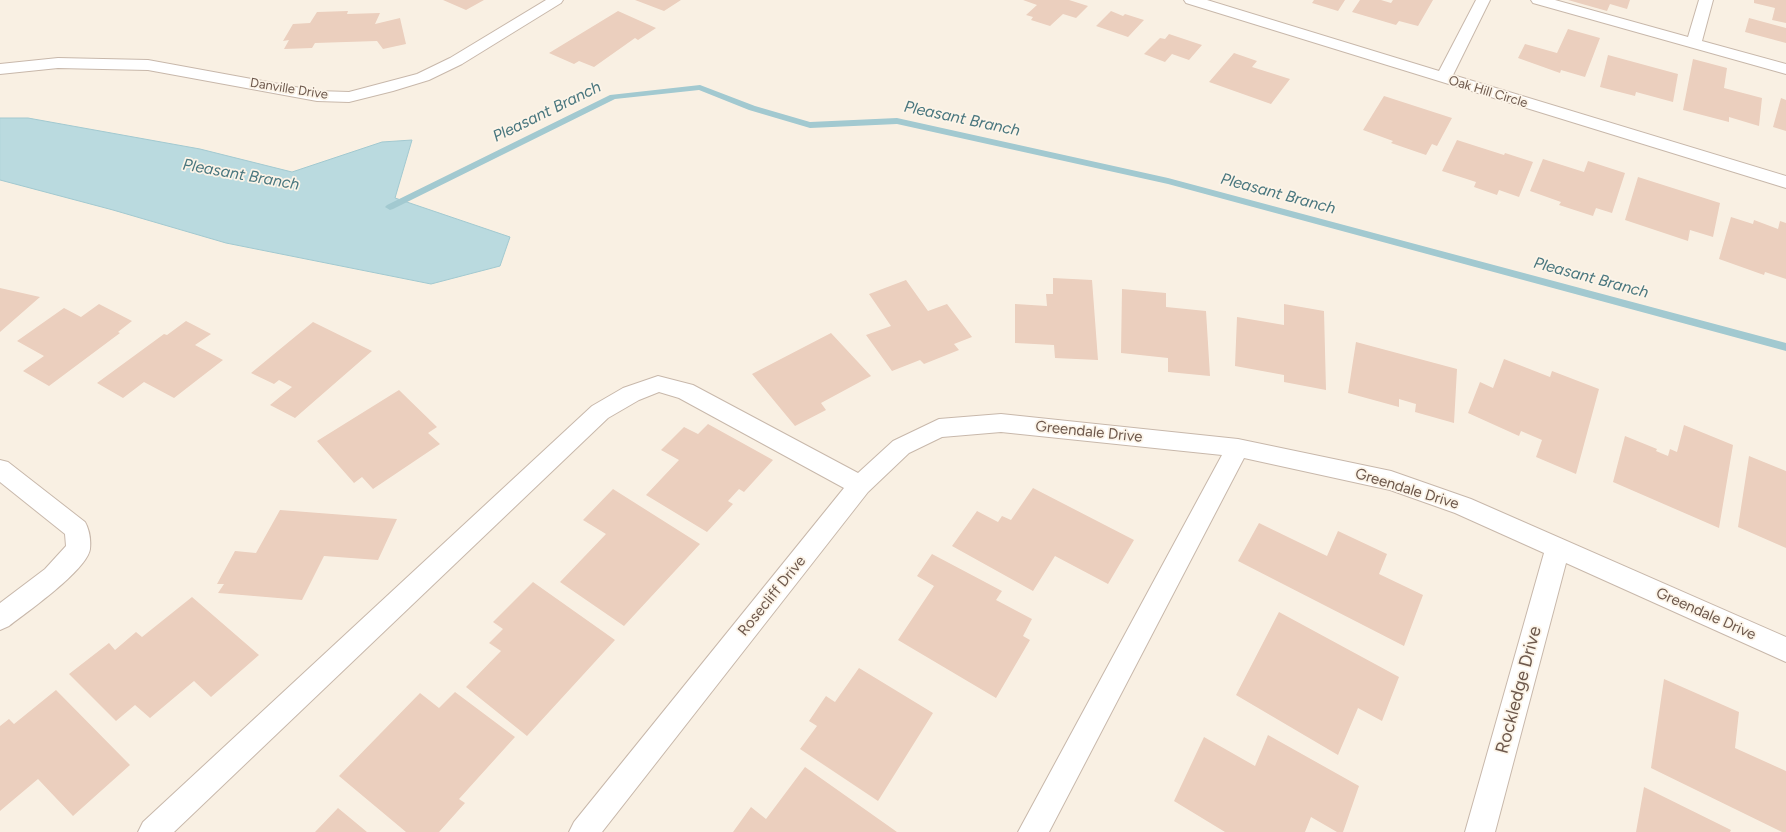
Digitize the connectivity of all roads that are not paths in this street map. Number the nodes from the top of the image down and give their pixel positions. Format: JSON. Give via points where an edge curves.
{"nodes":[{"id":1,"x":556,"y":0,"type":"edge"},
{"id":2,"x":1191,"y":0,"type":"edge"},
{"id":3,"x":1483,"y":0,"type":"edge"},
{"id":4,"x":1538,"y":0,"type":"edge"},
{"id":5,"x":1706,"y":0,"type":"edge"},
{"id":6,"x":1694,"y":44,"type":"junction"},
{"id":7,"x":0,"y":69,"type":"edge"},
{"id":8,"x":1786,"y":69,"type":"edge"},
{"id":9,"x":1443,"y":78,"type":"junction"},
{"id":10,"x":1786,"y":182,"type":"edge"},
{"id":11,"x":1002,"y":423,"type":"joint"},
{"id":12,"x":1238,"y":448,"type":"junction"},
{"id":13,"x":0,"y":469,"type":"edge"},
{"id":14,"x":860,"y":485,"type":"junction"},
{"id":15,"x":1558,"y":547,"type":"junction"},
{"id":16,"x":0,"y":618,"type":"edge"},
{"id":17,"x":1786,"y":650,"type":"edge"},
{"id":18,"x":152,"y":832,"type":"edge"},
{"id":19,"x":584,"y":832,"type":"edge"},
{"id":20,"x":1033,"y":832,"type":"edge"},
{"id":21,"x":1480,"y":832,"type":"edge"}],
"edges":[{"from":1,"to":7,"type":"street","name":"Danville Drive","via":[[456,61],[423,77],[349,97],[318,96],[148,65],[58,63]]},
{"from":2,"to":9,"type":"street","name":"Oak Hill Circle"},
{"from":3,"to":9,"type":"street"},
{"from":4,"to":6,"type":"street"},
{"from":5,"to":6,"type":"street"},
{"from":6,"to":8,"type":"street"},
{"from":9,"to":10,"type":"street","name":"Oak Hill Circle"},
{"from":11,"to":12,"type":"street","name":"Greendale Drive"},
{"from":11,"to":14,"type":"street","name":"Rosecliff Drive","via":[[939,428],[901,447]]},
{"from":12,"to":15,"type":"street","name":"Greendale Drive","via":[[1391,481],[1463,506]]},
{"from":12,"to":20,"type":"street"},
{"from":13,"to":16,"type":"street","via":[[77,529],[78,549],[54,577]]},
{"from":14,"to":18,"type":"street","via":[[685,390],[658,384],[631,394],[600,412]]},
{"from":14,"to":19,"type":"street","name":"Rosecliff Drive"},
{"from":15,"to":17,"type":"street","name":"Greendale Drive"},
{"from":15,"to":21,"type":"street","name":"Rockledge Drive"}]}
